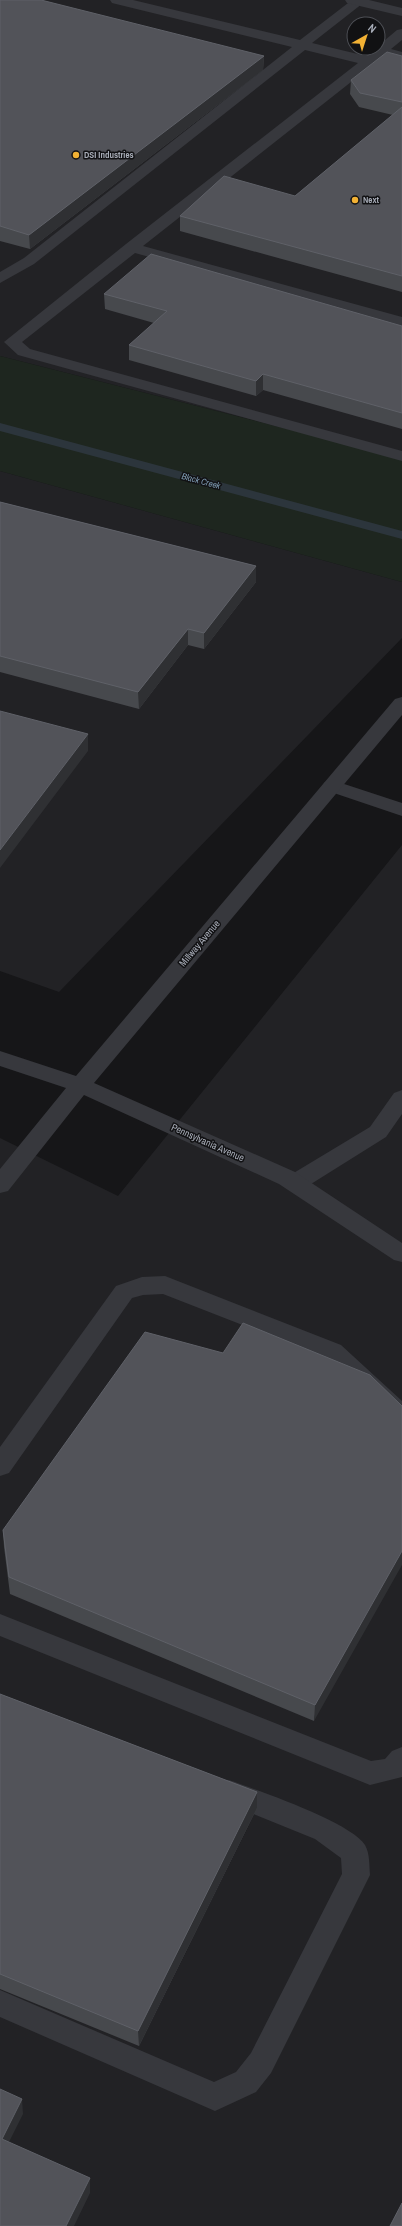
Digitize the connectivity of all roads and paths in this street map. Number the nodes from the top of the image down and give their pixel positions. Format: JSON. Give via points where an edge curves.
{"nodes":[{"id":1,"x":117,"y":0,"type":"edge"},
{"id":2,"x":357,"y":0,"type":"edge"},
{"id":3,"x":402,"y":12,"type":"edge"},
{"id":4,"x":402,"y":33,"type":"edge"},
{"id":5,"x":302,"y":45,"type":"junction"},
{"id":6,"x":386,"y":47,"type":"edge"},
{"id":7,"x":386,"y":52,"type":"edge"},
{"id":8,"x":374,"y":56,"type":"edge"},
{"id":9,"x":402,"y":56,"type":"edge"},
{"id":10,"x":368,"y":61,"type":"junction"},
{"id":11,"x":131,"y":247,"type":"junction"},
{"id":12,"x":0,"y":278,"type":"edge"},
{"id":13,"x":402,"y":322,"type":"edge"},
{"id":14,"x":402,"y":456,"type":"edge"},
{"id":15,"x":402,"y":703,"type":"edge"},
{"id":16,"x":332,"y":786,"type":"junction"},
{"id":17,"x":402,"y":810,"type":"edge"},
{"id":18,"x":0,"y":1058,"type":"edge"},
{"id":19,"x":80,"y":1084,"type":"junction"},
{"id":20,"x":402,"y":1098,"type":"edge"},
{"id":21,"x":295,"y":1183,"type":"junction"},
{"id":22,"x":0,"y":1185,"type":"edge"},
{"id":23,"x":402,"y":1254,"type":"edge"},
{"id":24,"x":402,"y":1416,"type":"edge"},
{"id":25,"x":0,"y":1466,"type":"edge"},
{"id":26,"x":0,"y":1625,"type":"edge"},
{"id":27,"x":402,"y":1759,"type":"edge"},
{"id":28,"x":207,"y":1783,"type":"edge"},
{"id":29,"x":0,"y":2003,"type":"edge"}],
"edges":[{"from":1,"to":5,"type":"street"},
{"from":2,"to":3,"type":"street"},
{"from":2,"to":5,"type":"street"},
{"from":4,"to":6,"type":"street"},
{"from":5,"to":10,"type":"street"},
{"from":5,"to":12,"type":"street","via":[[29,262]]},
{"from":7,"to":9,"type":"street"},
{"from":8,"to":10,"type":"street"},
{"from":10,"to":11,"type":"street"},
{"from":11,"to":13,"type":"street"},
{"from":11,"to":14,"type":"street","via":[[12,342],[24,352]]},
{"from":15,"to":16,"type":"street","name":"Millway Avenue"},
{"from":16,"to":17,"type":"street"},
{"from":16,"to":19,"type":"street","name":"Millway Avenue"},
{"from":18,"to":19,"type":"street","name":"Pennsylvania Avenue"},
{"from":19,"to":21,"type":"street","name":"Pennsylvania Avenue"},
{"from":19,"to":22,"type":"street","name":"Millway Avenue"},
{"from":20,"to":21,"type":"street","via":[[378,1132]]},
{"from":21,"to":23,"type":"street","name":"Pennsylvania Avenue"},
{"from":24,"to":25,"type":"street","via":[[333,1351],[165,1285],[142,1286],[124,1292]]},
{"from":26,"to":27,"type":"street","via":[[370,1774],[393,1769]]},
{"from":28,"to":29,"type":"street","via":[[326,1830],[354,1852],[356,1875],[261,2063],[246,2082],[215,2097]]}]}
